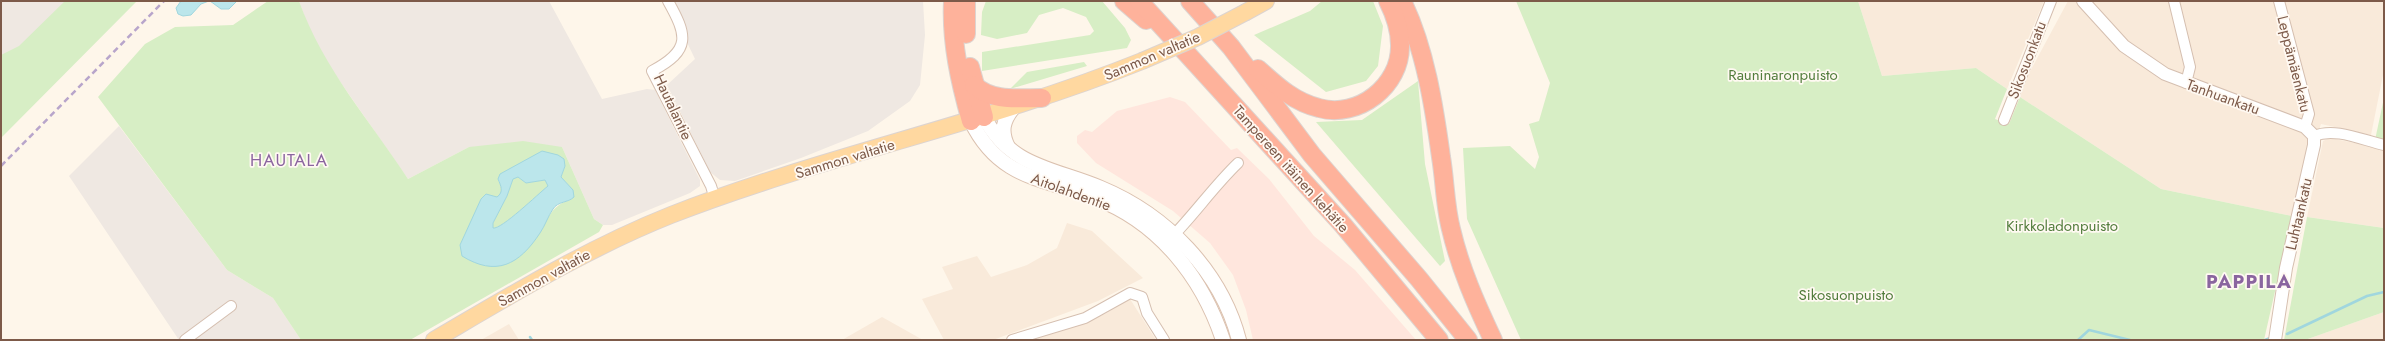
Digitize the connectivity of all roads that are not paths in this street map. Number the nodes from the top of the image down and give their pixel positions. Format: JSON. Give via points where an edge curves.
{"nodes":[{"id":1,"x":668,"y":1,"type":"edge"},
{"id":2,"x":953,"y":1,"type":"edge"},
{"id":3,"x":966,"y":1,"type":"edge"},
{"id":4,"x":1124,"y":1,"type":"edge"},
{"id":5,"x":1139,"y":1,"type":"edge"},
{"id":6,"x":1190,"y":1,"type":"edge"},
{"id":7,"x":1266,"y":1,"type":"edge"},
{"id":8,"x":1388,"y":1,"type":"edge"},
{"id":9,"x":1402,"y":1,"type":"edge"},
{"id":10,"x":2051,"y":1,"type":"edge"},
{"id":11,"x":2083,"y":1,"type":"edge"},
{"id":12,"x":2174,"y":1,"type":"edge"},
{"id":13,"x":2278,"y":1,"type":"edge"},
{"id":14,"x":1231,"y":47,"type":"junction"},
{"id":15,"x":1179,"y":48,"type":"junction"},
{"id":16,"x":2186,"y":83,"type":"junction"},
{"id":17,"x":974,"y":85,"type":"junction"},
{"id":18,"x":1042,"y":98,"type":"junction"},
{"id":19,"x":1014,"y":107,"type":"junction"},
{"id":20,"x":977,"y":119,"type":"junction"},
{"id":21,"x":2004,"y":120,"type":"dead end"},
{"id":22,"x":2310,"y":132,"type":"junction"},
{"id":23,"x":2384,"y":145,"type":"edge"},
{"id":24,"x":1009,"y":149,"type":"junction"},
{"id":25,"x":1238,"y":164,"type":"dead end"},
{"id":26,"x":715,"y":199,"type":"junction"},
{"id":27,"x":1170,"y":239,"type":"junction"},
{"id":28,"x":231,"y":306,"type":"dead end"},
{"id":29,"x":185,"y":340,"type":"edge"},
{"id":30,"x":434,"y":340,"type":"edge"},
{"id":31,"x":1012,"y":340,"type":"edge"},
{"id":32,"x":1164,"y":340,"type":"edge"},
{"id":33,"x":1223,"y":340,"type":"edge"},
{"id":34,"x":1239,"y":340,"type":"edge"},
{"id":35,"x":1439,"y":340,"type":"edge"},
{"id":36,"x":1468,"y":340,"type":"edge"},
{"id":37,"x":1493,"y":340,"type":"edge"},
{"id":38,"x":2275,"y":340,"type":"edge"}],
"edges":[{"from":1,"to":26,"type":"street","name":"Hautalantie","via":[[681,24],[684,38],[679,50],[666,63],[652,71],[711,186]]},
{"from":2,"to":20,"type":"highway","via":[[956,59]]},
{"from":3,"to":17,"type":"highway","via":[[966,37]]},
{"from":4,"to":15,"type":"highway"},
{"from":5,"to":15,"type":"highway","name":"Tampereen itäinen kehätie"},
{"from":6,"to":14,"type":"highway","name":"Tampereen itäinen kehätie"},
{"from":7,"to":18,"type":"main road","name":"Sammon valtatie","bridge":true,"via":[[1198,37],[1079,86]]},
{"from":8,"to":14,"type":"highway","via":[[1398,28],[1398,59],[1388,84],[1358,106],[1332,110],[1304,103],[1275,86]]},
{"from":9,"to":37,"type":"highway","via":[[1414,31],[1428,88],[1451,228],[1468,284]]},
{"from":10,"to":21,"type":"street","name":"Sikosuonkatu"},
{"from":11,"to":16,"type":"street","name":"Tanhuankatu","via":[[2110,32],[2134,54],[2165,74]]},
{"from":12,"to":16,"type":"street","via":[[2190,67]]},
{"from":13,"to":22,"type":"street","name":"Leppämäenkatu","via":[[2309,114]]},
{"from":14,"to":36,"type":"highway","name":"Tampereen itäinen kehätie","via":[[1312,155],[1419,278]]},
{"from":15,"to":35,"type":"highway","name":"Tampereen itäinen kehätie","via":[[1343,225]]},
{"from":16,"to":22,"type":"street","name":"Tanhuankatu"},
{"from":17,"to":18,"type":"highway","via":[[980,91],[994,97]]},
{"from":17,"to":20,"type":"highway"},
{"from":18,"to":19,"type":"main road","name":"Sammon valtatie"},
{"from":19,"to":20,"type":"main road","name":"Sammon valtatie"},
{"from":19,"to":24,"type":"main road","via":[[1003,127]]},
{"from":20,"to":24,"type":"main road","name":"Aitolahdentie"},
{"from":20,"to":26,"type":"main road","name":"Sammon valtatie"},
{"from":20,"to":27,"type":"main road","name":"Aitolahdentie","via":[[976,132],[992,151],[1017,172],[1040,182],[1097,199]]},
{"from":22,"to":23,"type":"street","name":"Tanhuankatu","via":[[2335,133]]},
{"from":22,"to":38,"type":"street","name":"Luhtaankatu","via":[[2314,148],[2282,292]]},
{"from":24,"to":27,"type":"main road","name":"Aitolahdentie","via":[[1045,170],[1080,180],[1125,199]]},
{"from":25,"to":27,"type":"street","via":[[1218,183],[1195,214]]},
{"from":26,"to":30,"type":"main road","name":"Sammon valtatie","via":[[593,251]]},
{"from":27,"to":33,"type":"main road","name":"Aitolahdentie","via":[[1194,276]]},
{"from":27,"to":34,"type":"main road","name":"Aitolahdentie","via":[[1194,255],[1213,282],[1235,324]]},
{"from":28,"to":29,"type":"street"},
{"from":31,"to":32,"type":"street","via":[[1082,319],[1130,293],[1142,297],[1147,313]]}]}
